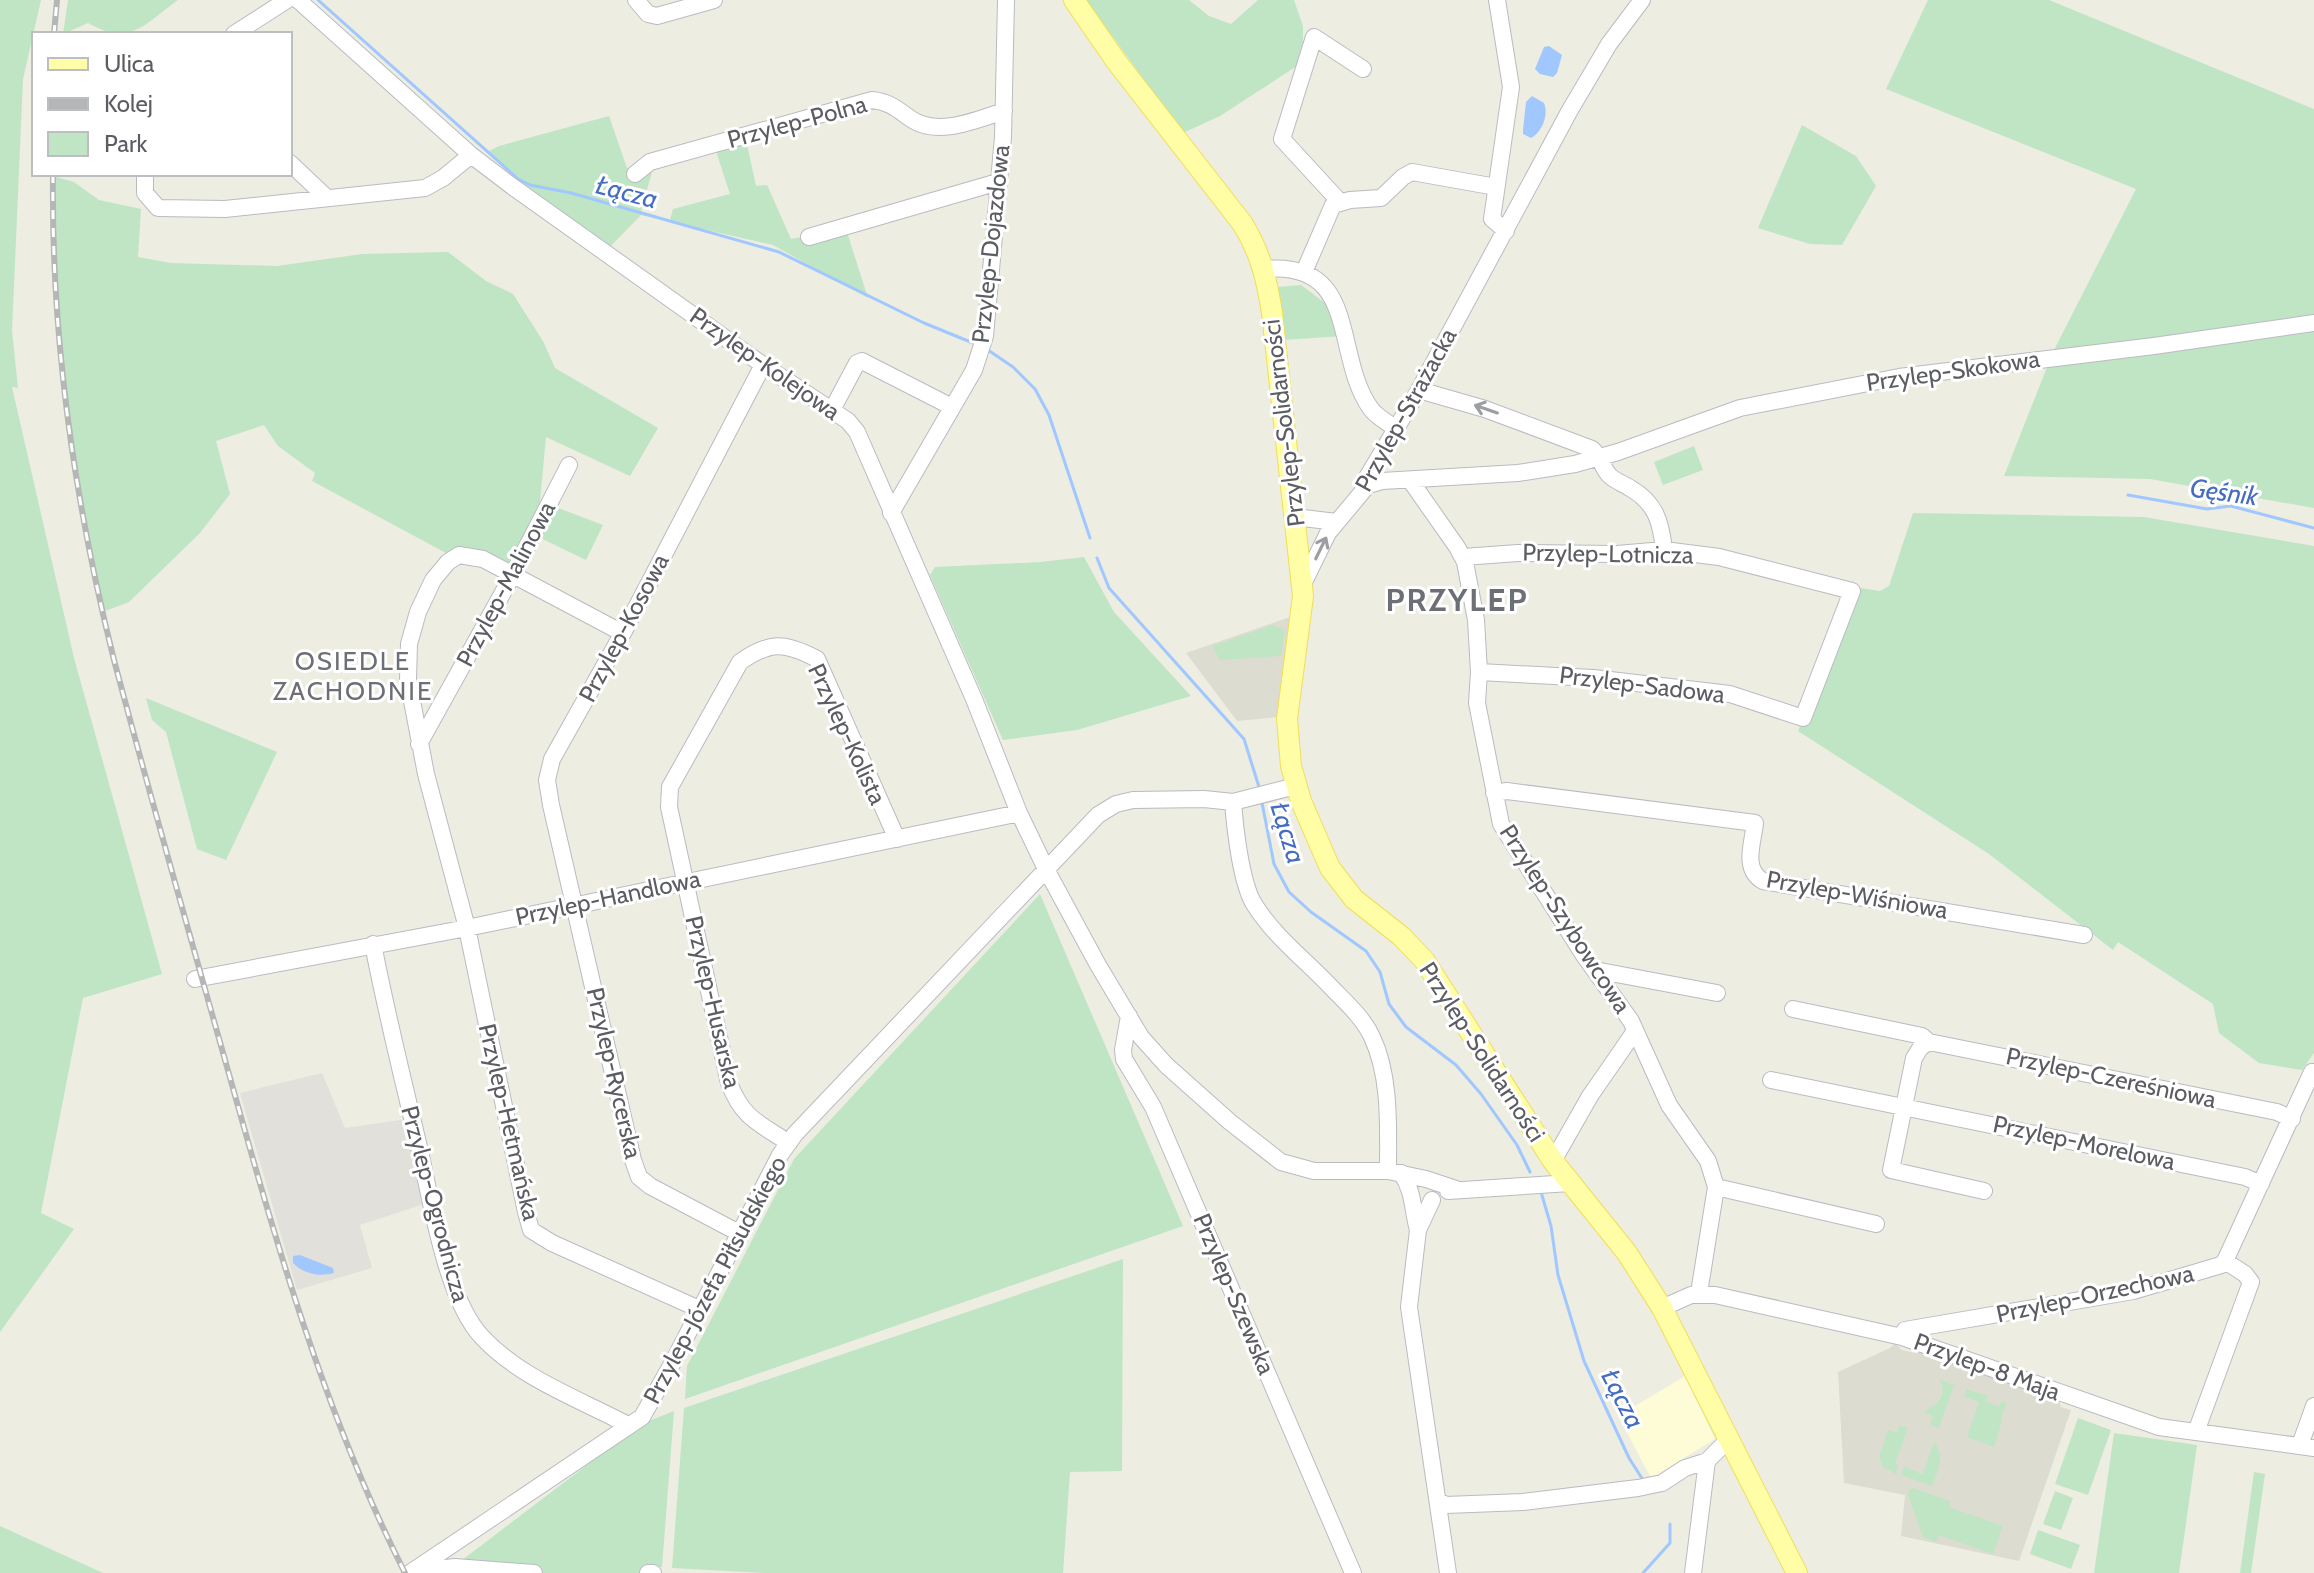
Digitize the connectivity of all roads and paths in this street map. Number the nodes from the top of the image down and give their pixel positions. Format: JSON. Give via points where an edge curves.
{"nodes":[{"id":1,"x":287,"y":0,"type":"edge"},
{"id":2,"x":298,"y":0,"type":"edge"},
{"id":3,"x":636,"y":0,"type":"edge"},
{"id":4,"x":714,"y":0,"type":"edge"},
{"id":5,"x":1006,"y":0,"type":"edge"},
{"id":6,"x":1074,"y":0,"type":"edge"},
{"id":7,"x":1497,"y":0,"type":"edge"},
{"id":8,"x":1642,"y":0,"type":"edge"},
{"id":9,"x":237,"y":32,"type":"edge"},
{"id":10,"x":1363,"y":69,"type":"dead end"},
{"id":11,"x":1004,"y":111,"type":"junction"},
{"id":12,"x":471,"y":155,"type":"junction"},
{"id":13,"x":292,"y":165,"type":"edge"},
{"id":14,"x":635,"y":174,"type":"dead end"},
{"id":15,"x":145,"y":176,"type":"edge"},
{"id":16,"x":998,"y":182,"type":"junction"},
{"id":17,"x":1496,"y":187,"type":"junction"},
{"id":18,"x":326,"y":197,"type":"junction"},
{"id":19,"x":1340,"y":202,"type":"junction"},
{"id":20,"x":1506,"y":231,"type":"junction"},
{"id":21,"x":809,"y":237,"type":"dead end"},
{"id":22,"x":1264,"y":269,"type":"junction"},
{"id":23,"x":1304,"y":272,"type":"junction"},
{"id":24,"x":2314,"y":323,"type":"edge"},
{"id":25,"x":763,"y":365,"type":"junction"},
{"id":26,"x":1419,"y":390,"type":"junction"},
{"id":27,"x":952,"y":407,"type":"junction"},
{"id":28,"x":832,"y":410,"type":"junction"},
{"id":29,"x":1395,"y":428,"type":"junction"},
{"id":30,"x":1551,"y":434,"type":"junction"},
{"id":31,"x":1601,"y":458,"type":"junction"},
{"id":32,"x":1375,"y":463,"type":"junction"},
{"id":33,"x":569,"y":465,"type":"dead end"},
{"id":34,"x":1546,"y":469,"type":"junction"},
{"id":35,"x":1402,"y":480,"type":"junction"},
{"id":36,"x":1368,"y":485,"type":"junction"},
{"id":37,"x":891,"y":513,"type":"junction"},
{"id":38,"x":1295,"y":517,"type":"junction"},
{"id":39,"x":1336,"y":522,"type":"junction"},
{"id":40,"x":1664,"y":550,"type":"junction"},
{"id":41,"x":1463,"y":557,"type":"junction"},
{"id":42,"x":512,"y":576,"type":"junction"},
{"id":43,"x":1302,"y":586,"type":"junction"},
{"id":44,"x":624,"y":631,"type":"junction"},
{"id":45,"x":1479,"y":672,"type":"junction"},
{"id":46,"x":1803,"y":718,"type":"joint"},
{"id":47,"x":419,"y":744,"type":"junction"},
{"id":48,"x":1296,"y":786,"type":"junction"},
{"id":49,"x":1494,"y":793,"type":"junction"},
{"id":50,"x":1233,"y":802,"type":"junction"},
{"id":51,"x":1019,"y":813,"type":"junction"},
{"id":52,"x":897,"y":839,"type":"junction"},
{"id":53,"x":1047,"y":871,"type":"junction"},
{"id":54,"x":686,"y":882,"type":"junction"},
{"id":55,"x":574,"y":904,"type":"junction"},
{"id":56,"x":467,"y":928,"type":"junction"},
{"id":57,"x":2084,"y":935,"type":"dead end"},
{"id":58,"x":373,"y":944,"type":"junction"},
{"id":59,"x":1595,"y":970,"type":"junction"},
{"id":60,"x":195,"y":979,"type":"dead end"},
{"id":61,"x":1717,"y":993,"type":"dead end"},
{"id":62,"x":1793,"y":1009,"type":"dead end"},
{"id":63,"x":1129,"y":1016,"type":"junction"},
{"id":64,"x":1635,"y":1031,"type":"junction"},
{"id":65,"x":1929,"y":1042,"type":"junction"},
{"id":66,"x":2313,"y":1072,"type":"edge"},
{"id":67,"x":1771,"y":1080,"type":"dead end"},
{"id":68,"x":1905,"y":1107,"type":"junction"},
{"id":69,"x":2292,"y":1119,"type":"junction"},
{"id":70,"x":789,"y":1143,"type":"junction"},
{"id":71,"x":1553,"y":1161,"type":"junction"},
{"id":72,"x":1570,"y":1183,"type":"junction"},
{"id":73,"x":2261,"y":1184,"type":"junction"},
{"id":74,"x":1417,"y":1186,"type":"junction"},
{"id":75,"x":1716,"y":1187,"type":"junction"},
{"id":76,"x":1984,"y":1191,"type":"dead end"},
{"id":77,"x":1876,"y":1224,"type":"dead end"},
{"id":78,"x":739,"y":1233,"type":"junction"},
{"id":79,"x":2225,"y":1261,"type":"junction"},
{"id":80,"x":1699,"y":1293,"type":"junction"},
{"id":81,"x":1662,"y":1308,"type":"junction"},
{"id":82,"x":699,"y":1309,"type":"junction"},
{"id":83,"x":1902,"y":1337,"type":"junction"},
{"id":84,"x":2314,"y":1406,"type":"edge"},
{"id":85,"x":628,"y":1425,"type":"junction"},
{"id":86,"x":2196,"y":1432,"type":"junction"},
{"id":87,"x":1729,"y":1439,"type":"junction"},
{"id":88,"x":2307,"y":1447,"type":"edge"},
{"id":89,"x":1707,"y":1461,"type":"junction"},
{"id":90,"x":1440,"y":1502,"type":"junction"},
{"id":91,"x":411,"y":1572,"type":"edge"},
{"id":92,"x":534,"y":1573,"type":"edge"},
{"id":93,"x":1353,"y":1573,"type":"edge"},
{"id":94,"x":1448,"y":1573,"type":"edge"},
{"id":95,"x":1693,"y":1573,"type":"edge"},
{"id":96,"x":1797,"y":1573,"type":"edge"}],
"edges":[{"from":1,"to":9,"type":"street"},
{"from":2,"to":12,"type":"street","name":"Przylep-Kolejowa"},
{"from":3,"to":4,"type":"street","via":[[657,16]]},
{"from":5,"to":11,"type":"street","name":"Przylep-Dojazdowa"},
{"from":6,"to":22,"type":"main road","name":"Przylep-Solidarności","via":[[1242,223]]},
{"from":7,"to":17,"type":"street","via":[[1511,87]]},
{"from":8,"to":20,"type":"street","name":"Przylep-Strażacka","via":[[1585,84]]},
{"from":10,"to":19,"type":"street","via":[[1314,37],[1282,139]]},
{"from":11,"to":14,"type":"street","name":"Przylep-Polna","via":[[940,127],[913,120],[887,101],[872,100],[650,162]]},
{"from":11,"to":16,"type":"street","name":"Przylep-Dojazdowa"},
{"from":12,"to":18,"type":"street","via":[[425,188]]},
{"from":12,"to":25,"type":"street","name":"Przylep-Kolejowa"},
{"from":13,"to":18,"type":"street"},
{"from":15,"to":18,"type":"street","via":[[145,193],[158,208],[225,209]]},
{"from":16,"to":21,"type":"street"},
{"from":16,"to":27,"type":"street","name":"Przylep-Dojazdowa","via":[[985,336],[974,370]]},
{"from":17,"to":19,"type":"street","via":[[1412,172],[1381,198]]},
{"from":17,"to":20,"type":"street","via":[[1492,219]]},
{"from":19,"to":23,"type":"street","via":[[1328,211]]},
{"from":20,"to":26,"type":"street","name":"Przylep-Strażacka"},
{"from":22,"to":23,"type":"street"},
{"from":22,"to":38,"type":"main road","name":"Przylep-Solidarności"},
{"from":23,"to":29,"type":"street","via":[[1329,291],[1368,404]]},
{"from":24,"to":31,"type":"street","name":"Przylep-Skokowa","via":[[1899,377],[1788,397],[1740,408]]},
{"from":25,"to":28,"type":"street","name":"Przylep-Kolejowa"},
{"from":25,"to":44,"type":"street","name":"Przylep-Kosowa"},
{"from":26,"to":29,"type":"street","name":"Przylep-Strażacka"},
{"from":30,"to":26,"type":"street","one_way":true},
{"from":27,"to":28,"type":"street","via":[[862,361]]},
{"from":27,"to":37,"type":"street","name":"Przylep-Dojazdowa"},
{"from":28,"to":37,"type":"street","name":"Przylep-Kolejowa","via":[[857,432]]},
{"from":29,"to":32,"type":"street","name":"Przylep-Strażacka"},
{"from":30,"to":31,"type":"street","via":[[1592,449]]},
{"from":30,"to":34,"type":"street","via":[[1555,448]]},
{"from":31,"to":34,"type":"street","name":"Przylep-Skokowa"},
{"from":31,"to":40,"type":"street","via":[[1609,476],[1653,507],[1662,525]]},
{"from":32,"to":35,"type":"street","name":"Przylep-Szybowcowa"},
{"from":32,"to":36,"type":"street","name":"Przylep-Strażacka"},
{"from":33,"to":42,"type":"street","name":"Przylep-Malinowa"},
{"from":34,"to":35,"type":"street","name":"Przylep-Skokowa"},
{"from":35,"to":36,"type":"street","name":"Przylep-Skokowa"},
{"from":35,"to":41,"type":"street","name":"Przylep-Szybowcowa"},
{"from":36,"to":39,"type":"street","name":"Przylep-Strażacka"},
{"from":37,"to":51,"type":"street","name":"Przylep-Kolejowa"},
{"from":38,"to":39,"type":"street"},
{"from":38,"to":43,"type":"main road","name":"Przylep-Solidarności"},
{"from":43,"to":39,"type":"street","name":"Przylep-Strażacka","one_way":true},
{"from":40,"to":41,"type":"street","name":"Przylep-Lotnicza"},
{"from":40,"to":46,"type":"street","name":"Przylep-Lotnicza","via":[[1719,557],[1852,591]]},
{"from":41,"to":45,"type":"street","name":"Przylep-Szybowcowa","via":[[1476,620]]},
{"from":42,"to":44,"type":"street"},
{"from":42,"to":47,"type":"street","name":"Przylep-Malinowa"},
{"from":42,"to":47,"type":"street","via":[[483,559],[459,555],[433,580],[409,644],[408,680]]},
{"from":43,"to":48,"type":"main road","name":"Przylep-Solidarności","via":[[1287,734]]},
{"from":44,"to":55,"type":"street","name":"Przylep-Kosowa","via":[[552,759],[547,780]]},
{"from":45,"to":46,"type":"street","name":"Przylep-Sadowa","via":[[1730,694]]},
{"from":45,"to":49,"type":"street","name":"Przylep-Szybowcowa","via":[[1477,703]]},
{"from":47,"to":56,"type":"street"},
{"from":48,"to":50,"type":"street","name":"Przylep-Józefa Piłsudskiego"},
{"from":48,"to":71,"type":"main road","name":"Przylep-Solidarności","via":[[1330,868],[1354,899],[1424,960]]},
{"from":49,"to":57,"type":"street","name":"Przylep-Wiśniowa","via":[[1755,823],[1750,866],[1763,881]]},
{"from":49,"to":59,"type":"street","name":"Przylep-Szybowcowa","via":[[1507,833]]},
{"from":50,"to":53,"type":"street","name":"Przylep-Józefa Piłsudskiego","via":[[1160,799],[1116,804],[1075,837]]},
{"from":50,"to":74,"type":"street","via":[[1236,840],[1253,902],[1372,1037]]},
{"from":51,"to":52,"type":"street","name":"Przylep-Handlowa"},
{"from":51,"to":53,"type":"street","name":"Przylep-Kolejowa"},
{"from":52,"to":54,"type":"street","name":"Przylep-Handlowa"},
{"from":52,"to":54,"type":"street","name":"Przylep-Kolista","via":[[817,659],[798,648],[777,645],[740,662],[670,787],[669,807]]},
{"from":53,"to":63,"type":"street"},
{"from":53,"to":70,"type":"street","name":"Przylep-Józefa Piłsudskiego"},
{"from":54,"to":55,"type":"street","name":"Przylep-Handlowa"},
{"from":54,"to":70,"type":"street","name":"Przylep-Husarska","via":[[736,1101],[749,1118]]},
{"from":55,"to":56,"type":"street","name":"Przylep-Handlowa"},
{"from":55,"to":78,"type":"street","name":"Przylep-Rycerska","via":[[639,1177]]},
{"from":56,"to":58,"type":"street","name":"Przylep-Handlowa"},
{"from":56,"to":82,"type":"street","name":"Przylep-Hetmańska","via":[[531,1230]]},
{"from":58,"to":60,"type":"street","name":"Przylep-Handlowa"},
{"from":58,"to":85,"type":"street","name":"Przylep-Ogrodnicza","via":[[435,1215],[467,1320],[532,1376]]},
{"from":59,"to":61,"type":"street"},
{"from":59,"to":64,"type":"street","name":"Przylep-Szybowcowa"},
{"from":62,"to":65,"type":"street","name":"Przylep-Czereśniowa","via":[[1922,1036]]},
{"from":63,"to":74,"type":"street","via":[[1166,1065],[1281,1162]]},
{"from":63,"to":93,"type":"street","name":"Przylep-Szewska","via":[[1124,1059],[1153,1107]]},
{"from":64,"to":71,"type":"street","name":"Przylep-Szybowcowa"},
{"from":64,"to":75,"type":"street","via":[[1669,1105],[1708,1161]]},
{"from":65,"to":68,"type":"street","via":[[1914,1058]]},
{"from":65,"to":69,"type":"street","name":"Przylep-Czereśniowa"},
{"from":66,"to":69,"type":"street","name":"Przylep-Orzechowa"},
{"from":67,"to":68,"type":"street","name":"Przylep-Morelowa"},
{"from":68,"to":73,"type":"street","name":"Przylep-Morelowa"},
{"from":68,"to":76,"type":"street","via":[[1891,1170]]},
{"from":69,"to":73,"type":"street","name":"Przylep-Orzechowa"},
{"from":70,"to":78,"type":"street","name":"Przylep-Józefa Piłsudskiego"},
{"from":71,"to":72,"type":"main road","name":"Przylep-Solidarności"},
{"from":72,"to":74,"type":"street"},
{"from":72,"to":81,"type":"main road","name":"Przylep-Solidarności","via":[[1627,1253]]},
{"from":73,"to":79,"type":"street","name":"Przylep-Orzechowa"},
{"from":74,"to":90,"type":"street","via":[[1409,1307]]},
{"from":75,"to":77,"type":"street"},
{"from":75,"to":80,"type":"street"},
{"from":78,"to":82,"type":"street","name":"Przylep-Józefa Piłsudskiego"},
{"from":79,"to":83,"type":"street","name":"Przylep-Orzechowa","via":[[2146,1288],[1905,1330]]},
{"from":79,"to":86,"type":"street","via":[[2251,1282]]},
{"from":80,"to":81,"type":"street"},
{"from":80,"to":83,"type":"street","name":"Przylep-8 Maja"},
{"from":81,"to":87,"type":"main road","name":"Przylep-Solidarności"},
{"from":82,"to":85,"type":"street","name":"Przylep-Józefa Piłsudskiego","via":[[642,1417]]},
{"from":83,"to":86,"type":"street","name":"Przylep-8 Maja","via":[[2120,1415]]},
{"from":84,"to":88,"type":"street"},
{"from":85,"to":91,"type":"street","name":"Przylep-Józefa Piłsudskiego"},
{"from":86,"to":88,"type":"street","name":"Przylep-8 Maja"},
{"from":87,"to":89,"type":"street"},
{"from":87,"to":96,"type":"main road","name":"Przylep-Solidarności"},
{"from":89,"to":90,"type":"street","via":[[1662,1483],[1638,1488],[1523,1502]]},
{"from":89,"to":95,"type":"street"},
{"from":90,"to":94,"type":"street"},
{"from":91,"to":92,"type":"street","via":[[455,1567]]}]}
